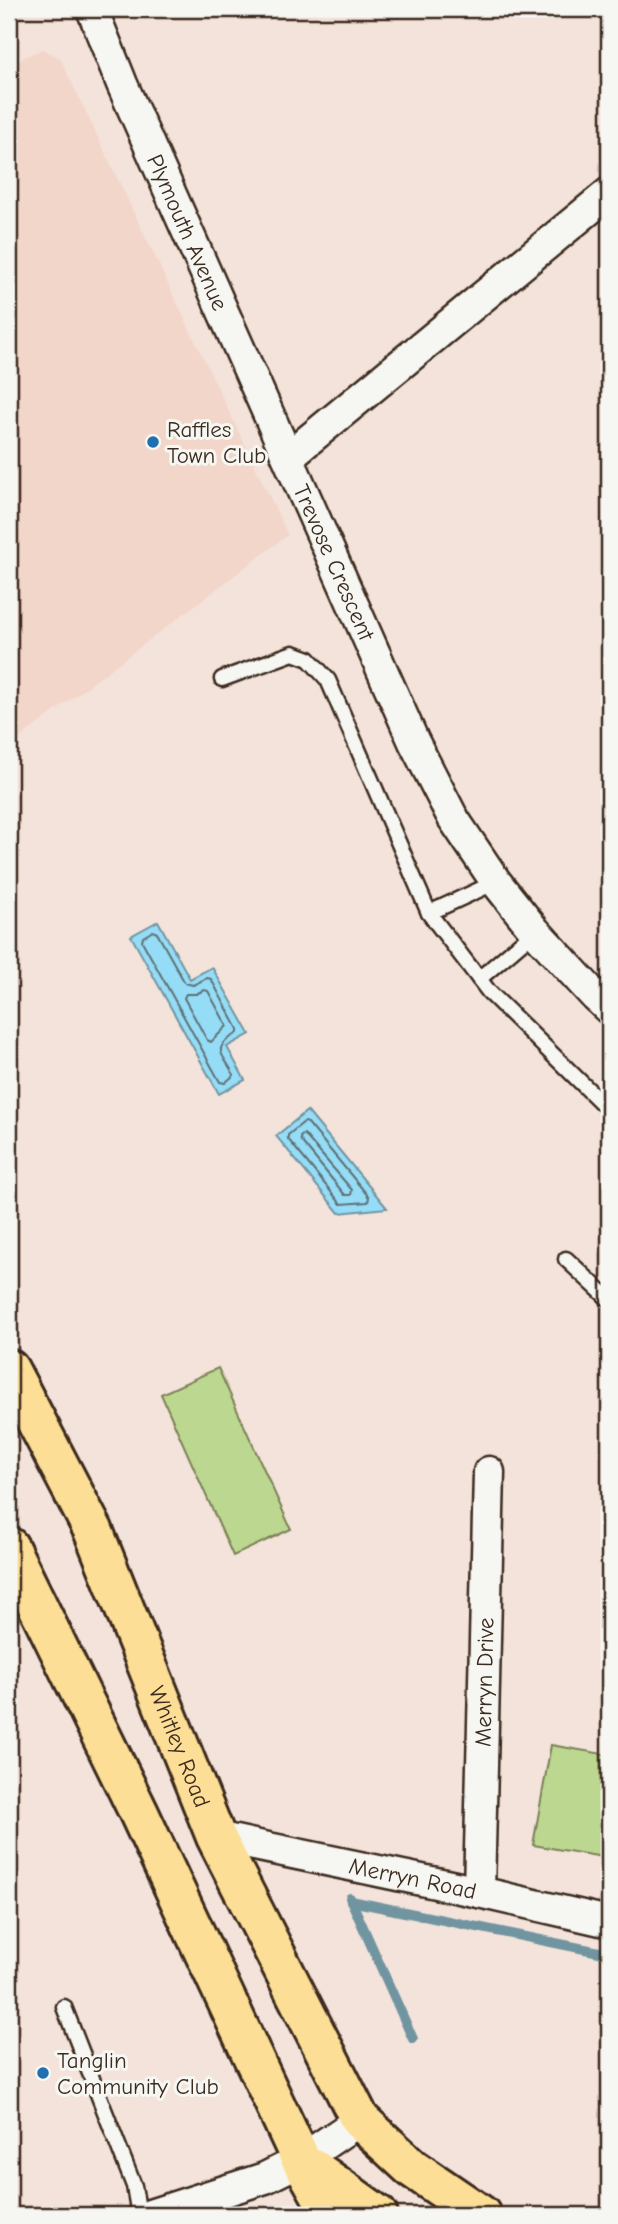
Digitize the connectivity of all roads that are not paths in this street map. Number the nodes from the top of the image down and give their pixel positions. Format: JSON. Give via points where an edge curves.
{"nodes":[{"id":1,"x":92,"y":9,"type":"edge"},
{"id":2,"x":609,"y":193,"type":"edge"},
{"id":3,"x":288,"y":457,"type":"junction"},
{"id":4,"x":222,"y":679,"type":"dead end"},
{"id":5,"x":496,"y":881,"type":"junction"},
{"id":6,"x":429,"y":913,"type":"junction"},
{"id":7,"x":536,"y":931,"type":"junction"},
{"id":8,"x":479,"y":979,"type":"junction"},
{"id":9,"x":609,"y":1009,"type":"edge"},
{"id":10,"x":609,"y":1110,"type":"edge"},
{"id":11,"x":566,"y":1259,"type":"dead end"},
{"id":12,"x":609,"y":1299,"type":"edge"},
{"id":13,"x":9,"y":1369,"type":"edge"},
{"id":14,"x":489,"y":1472,"type":"dead end"},
{"id":15,"x":9,"y":1547,"type":"edge"},
{"id":16,"x":216,"y":1838,"type":"junction"},
{"id":17,"x":479,"y":1892,"type":"junction"},
{"id":18,"x":609,"y":1922,"type":"edge"},
{"id":19,"x":64,"y":2007,"type":"dead end"},
{"id":20,"x":360,"y":2120,"type":"junction"},
{"id":21,"x":301,"y":2160,"type":"junction"},
{"id":22,"x":139,"y":2215,"type":"edge"},
{"id":23,"x":150,"y":2215,"type":"edge"},
{"id":24,"x":332,"y":2215,"type":"edge"},
{"id":25,"x":378,"y":2215,"type":"edge"},
{"id":26,"x":481,"y":2215,"type":"edge"}],
"edges":[{"from":1,"to":3,"type":"street","name":"Plymouth Avenue"},
{"from":2,"to":3,"type":"street","name":"Trevose Crescent"},
{"from":3,"to":5,"type":"street","name":"Trevose Crescent","via":[[414,741],[453,818]]},
{"from":4,"to":6,"type":"lane","via":[[293,653],[309,659],[328,680]]},
{"from":5,"to":6,"type":"lane"},
{"from":5,"to":7,"type":"street","name":"Trevose Crescent"},
{"from":6,"to":8,"type":"lane"},
{"from":7,"to":8,"type":"lane"},
{"from":7,"to":9,"type":"street","name":"Trevose Crescent"},
{"from":8,"to":10,"type":"lane"},
{"from":11,"to":12,"type":"lane"},
{"from":13,"to":16,"type":"main road","name":"Whitley Road","via":[[93,1530]]},
{"from":14,"to":17,"type":"street","name":"Merryn Drive"},
{"from":15,"to":21,"type":"main road"},
{"from":16,"to":17,"type":"street","name":"Merryn Road"},
{"from":16,"to":20,"type":"main road","name":"Whitley Road"},
{"from":17,"to":18,"type":"street","name":"Merryn Road"},
{"from":19,"to":22,"type":"lane","via":[[134,2186]]},
{"from":20,"to":21,"type":"street"},
{"from":20,"to":26,"type":"main road","via":[[412,2168]]},
{"from":21,"to":23,"type":"street","via":[[265,2179]]},
{"from":21,"to":24,"type":"main road"},
{"from":21,"to":25,"type":"main road"}]}
